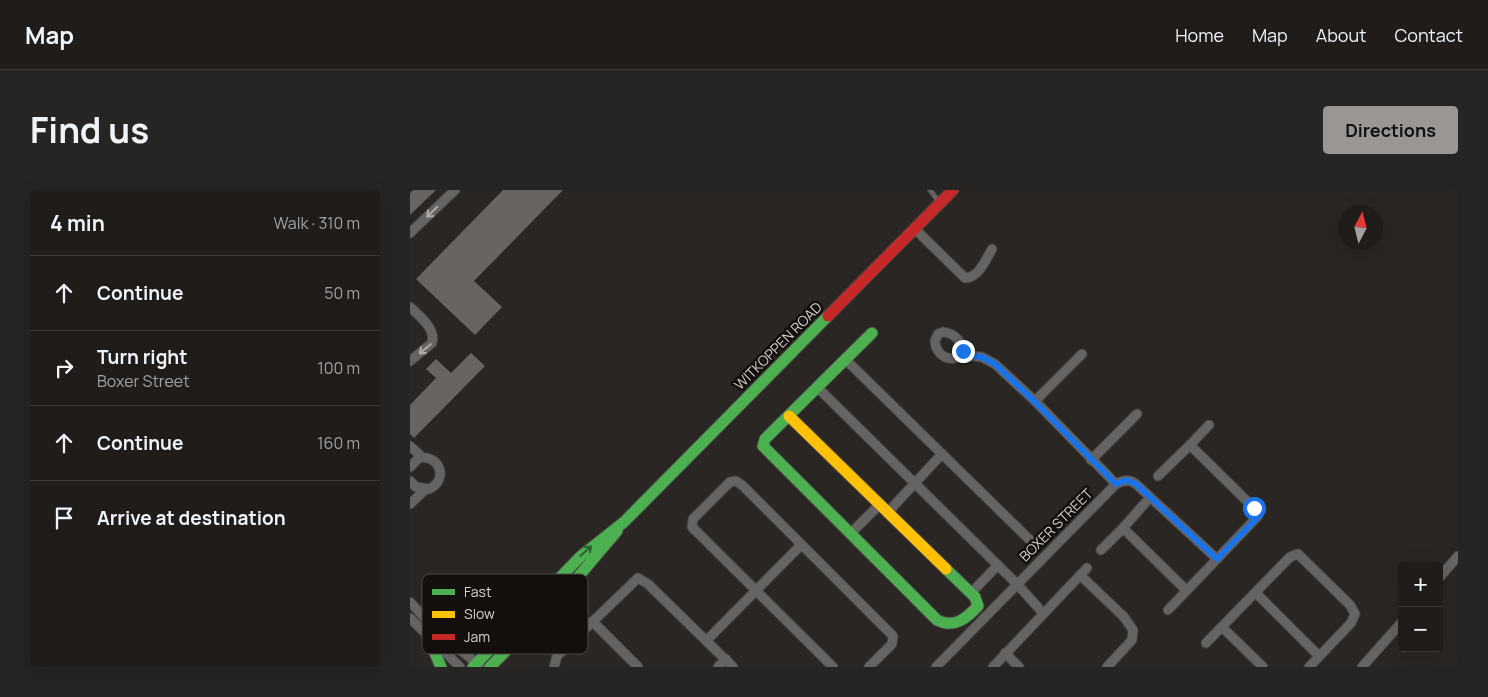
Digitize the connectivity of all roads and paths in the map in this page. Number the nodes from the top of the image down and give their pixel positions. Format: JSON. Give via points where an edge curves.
{"nodes":[{"id":1,"x":455,"y":190,"type":"edge"},
{"id":2,"x":930,"y":190,"type":"edge"},
{"id":3,"x":953,"y":190,"type":"edge"},
{"id":4,"x":940,"y":203,"type":"junction"},
{"id":5,"x":914,"y":229,"type":"junction"},
{"id":6,"x":410,"y":233,"type":"edge"},
{"id":7,"x":992,"y":249,"type":"dead end"},
{"id":8,"x":410,"y":307,"type":"edge"},
{"id":9,"x":872,"y":333,"type":"dead end"},
{"id":10,"x":1082,"y":354,"type":"dead end"},
{"id":11,"x":962,"y":355,"type":"dead end"},
{"id":12,"x":846,"y":360,"type":"junction"},
{"id":13,"x":410,"y":361,"type":"edge"},
{"id":14,"x":818,"y":388,"type":"junction"},
{"id":15,"x":1035,"y":402,"type":"junction"},
{"id":16,"x":1137,"y":414,"type":"dead end"},
{"id":17,"x":790,"y":416,"type":"junction"},
{"id":18,"x":1209,"y":425,"type":"dead end"},
{"id":19,"x":1190,"y":445,"type":"junction"},
{"id":20,"x":410,"y":446,"type":"edge"},
{"id":21,"x":942,"y":454,"type":"junction"},
{"id":22,"x":422,"y":458,"type":"junction"},
{"id":23,"x":1091,"y":460,"type":"junction"},
{"id":24,"x":410,"y":466,"type":"edge"},
{"id":25,"x":1158,"y":476,"type":"dead end"},
{"id":26,"x":410,"y":482,"type":"edge"},
{"id":27,"x":915,"y":483,"type":"junction"},
{"id":28,"x":1116,"y":484,"type":"junction"},
{"id":29,"x":425,"y":490,"type":"junction"},
{"id":30,"x":1146,"y":502,"type":"dead end"},
{"id":31,"x":410,"y":504,"type":"edge"},
{"id":32,"x":883,"y":509,"type":"junction"},
{"id":33,"x":624,"y":522,"type":"junction"},
{"id":34,"x":1123,"y":528,"type":"junction"},
{"id":35,"x":851,"y":533,"type":"junction"},
{"id":36,"x":801,"y":544,"type":"junction"},
{"id":37,"x":1034,"y":544,"type":"dead end"},
{"id":38,"x":1101,"y":550,"type":"dead end"},
{"id":39,"x":1458,"y":556,"type":"edge"},
{"id":40,"x":1217,"y":559,"type":"junction"},
{"id":41,"x":998,"y":565,"type":"junction"},
{"id":42,"x":1087,"y":568,"type":"dead end"},
{"id":43,"x":1443,"y":573,"type":"edge"},
{"id":44,"x":563,"y":574,"type":"edge"},
{"id":45,"x":581,"y":574,"type":"edge"},
{"id":46,"x":1080,"y":575,"type":"junction"},
{"id":47,"x":1017,"y":584,"type":"junction"},
{"id":48,"x":1186,"y":590,"type":"junction"},
{"id":49,"x":757,"y":591,"type":"junction"},
{"id":50,"x":972,"y":593,"type":"junction"},
{"id":51,"x":1256,"y":593,"type":"junction"},
{"id":52,"x":410,"y":602,"type":"edge"},
{"id":53,"x":1168,"y":610,"type":"dead end"},
{"id":54,"x":1043,"y":613,"type":"junction"},
{"id":55,"x":422,"y":615,"type":"edge"},
{"id":56,"x":410,"y":618,"type":"edge"},
{"id":57,"x":593,"y":622,"type":"junction"},
{"id":58,"x":1398,"y":626,"type":"edge"},
{"id":59,"x":588,"y":627,"type":"edge"},
{"id":60,"x":1222,"y":627,"type":"junction"},
{"id":61,"x":422,"y":631,"type":"edge"},
{"id":62,"x":706,"y":641,"type":"junction"},
{"id":63,"x":1206,"y":642,"type":"dead end"},
{"id":64,"x":1005,"y":653,"type":"junction"},
{"id":65,"x":435,"y":654,"type":"edge"},
{"id":66,"x":446,"y":654,"type":"edge"},
{"id":67,"x":463,"y":654,"type":"edge"},
{"id":68,"x":486,"y":654,"type":"edge"},
{"id":69,"x":503,"y":654,"type":"edge"},
{"id":70,"x":559,"y":654,"type":"edge"},
{"id":71,"x":726,"y":660,"type":"junction"},
{"id":72,"x":1314,"y":663,"type":"edge"},
{"id":73,"x":476,"y":666,"type":"edge"},
{"id":74,"x":441,"y":667,"type":"edge"},
{"id":75,"x":460,"y":667,"type":"edge"},
{"id":76,"x":490,"y":667,"type":"edge"},
{"id":77,"x":554,"y":667,"type":"edge"},
{"id":78,"x":638,"y":667,"type":"edge"},
{"id":79,"x":718,"y":667,"type":"edge"},
{"id":80,"x":733,"y":667,"type":"edge"},
{"id":81,"x":833,"y":667,"type":"edge"},
{"id":82,"x":869,"y":667,"type":"edge"},
{"id":83,"x":936,"y":667,"type":"edge"},
{"id":84,"x":993,"y":667,"type":"edge"},
{"id":85,"x":1019,"y":667,"type":"edge"},
{"id":86,"x":1107,"y":667,"type":"edge"},
{"id":87,"x":1263,"y":667,"type":"edge"},
{"id":88,"x":1362,"y":667,"type":"edge"}],
"edges":[{"from":1,"to":6,"type":"street","one_way":true},
{"from":2,"to":4,"type":"lane"},
{"from":3,"to":4,"type":"main road","name":"WITKOPPEN ROAD"},
{"from":4,"to":5,"type":"main road","name":"WITKOPPEN ROAD"},
{"from":5,"to":7,"type":"street","via":[[965,278],[976,275]]},
{"from":5,"to":33,"type":"main road","name":"WITKOPPEN ROAD"},
{"from":8,"to":13,"type":"street","one_way":true,"via":[[431,330],[433,338]]},
{"from":9,"to":12,"type":"main road"},
{"from":10,"to":15,"type":"street"},
{"from":11,"to":15,"type":"street","via":[[989,360]]},
{"from":12,"to":14,"type":"main road"},
{"from":12,"to":21,"type":"street"},
{"from":14,"to":17,"type":"main road"},
{"from":14,"to":27,"type":"street"},
{"from":15,"to":23,"type":"street"},
{"from":16,"to":23,"type":"street"},
{"from":17,"to":32,"type":"main road"},
{"from":17,"to":35,"type":"main road","via":[[765,439],[764,446]]},
{"from":18,"to":19,"type":"street"},
{"from":19,"to":25,"type":"street"},
{"from":19,"to":40,"type":"street","via":[[1257,513],[1254,522]]},
{"from":20,"to":22,"type":"street"},
{"from":21,"to":27,"type":"street"},
{"from":21,"to":37,"type":"street"},
{"from":22,"to":24,"type":"street"},
{"from":22,"to":29,"type":"street","via":[[434,461],[440,470],[437,484]]},
{"from":23,"to":28,"type":"street"},
{"from":26,"to":29,"type":"street"},
{"from":27,"to":32,"type":"street"},
{"from":27,"to":41,"type":"street"},
{"from":28,"to":40,"type":"street","via":[[1126,480],[1136,484]]},
{"from":28,"to":47,"type":"street","name":"BOXER STREET"},
{"from":29,"to":31,"type":"street"},
{"from":30,"to":34,"type":"street"},
{"from":32,"to":35,"type":"street"},
{"from":32,"to":50,"type":"main road"},
{"from":44,"to":33,"type":"main road","name":"WITKOPPEN ROAD","one_way":true},
{"from":33,"to":45,"type":"main road","name":"WITKOPPEN ROAD"},
{"from":34,"to":38,"type":"street"},
{"from":34,"to":48,"type":"street"},
{"from":35,"to":50,"type":"main road","via":[[940,623],[960,622],[970,614],[978,603]]},
{"from":36,"to":49,"type":"street"},
{"from":36,"to":49,"type":"street","via":[[734,481],[728,483],[694,517],[694,529]]},
{"from":36,"to":82,"type":"street","via":[[892,636],[892,644]]},
{"from":39,"to":43,"type":"street"},
{"from":40,"to":48,"type":"street"},
{"from":41,"to":47,"type":"street"},
{"from":41,"to":50,"type":"street"},
{"from":42,"to":46,"type":"street"},
{"from":46,"to":54,"type":"street"},
{"from":46,"to":86,"type":"street","via":[[1132,627],[1132,640]]},
{"from":47,"to":54,"type":"street"},
{"from":47,"to":83,"type":"street","name":"BOXER STREET"},
{"from":48,"to":53,"type":"street"},
{"from":49,"to":62,"type":"street"},
{"from":49,"to":81,"type":"street"},
{"from":51,"to":60,"type":"street"},
{"from":51,"to":72,"type":"street"},
{"from":51,"to":72,"type":"street","via":[[1296,553],[1350,605],[1355,614],[1351,623]]},
{"from":52,"to":55,"type":"street"},
{"from":54,"to":64,"type":"street"},
{"from":56,"to":61,"type":"street"},
{"from":57,"to":59,"type":"street"},
{"from":57,"to":62,"type":"street","via":[[638,578]]},
{"from":57,"to":78,"type":"street"},
{"from":58,"to":88,"type":"street"},
{"from":60,"to":63,"type":"street"},
{"from":60,"to":87,"type":"street"},
{"from":62,"to":71,"type":"street"},
{"from":64,"to":84,"type":"street"},
{"from":64,"to":85,"type":"street"},
{"from":65,"to":74,"type":"main road"},
{"from":66,"to":75,"type":"street"},
{"from":67,"to":73,"type":"street"},
{"from":68,"to":73,"type":"main road","name":"WITKOPPEN ROAD"},
{"from":69,"to":76,"type":"main road","name":"WITKOPPEN ROAD"},
{"from":70,"to":77,"type":"street"},
{"from":71,"to":79,"type":"street"},
{"from":71,"to":80,"type":"street"}]}
